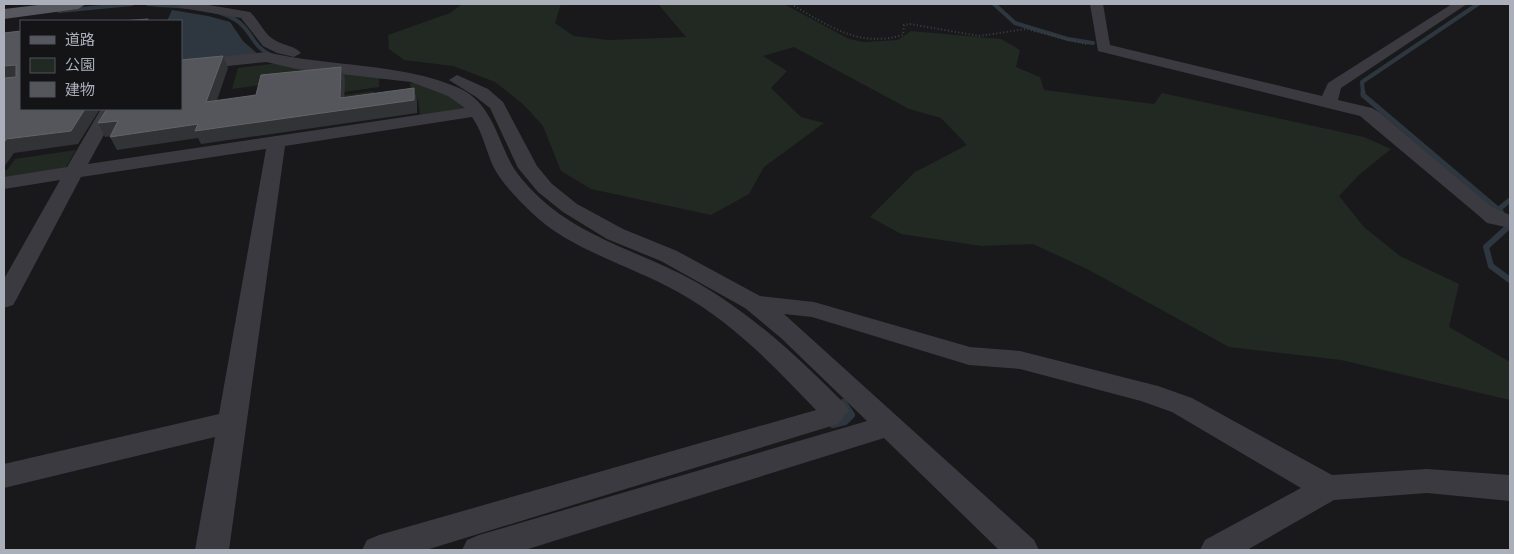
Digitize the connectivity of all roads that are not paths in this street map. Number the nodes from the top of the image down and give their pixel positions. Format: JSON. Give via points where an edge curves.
{"nodes":[{"id":1,"x":78,"y":4,"type":"edge"},
{"id":2,"x":1096,"y":4,"type":"edge"},
{"id":3,"x":1461,"y":4,"type":"edge"},
{"id":4,"x":177,"y":6,"type":"edge"},
{"id":5,"x":4,"y":14,"type":"edge"},
{"id":6,"x":242,"y":34,"type":"dead end"},
{"id":7,"x":182,"y":66,"type":"edge"},
{"id":8,"x":1329,"y":101,"type":"junction"},
{"id":9,"x":108,"y":110,"type":"edge"},
{"id":10,"x":476,"y":112,"type":"junction"},
{"id":11,"x":276,"y":142,"type":"junction"},
{"id":12,"x":73,"y":173,"type":"junction"},
{"id":13,"x":4,"y":183,"type":"edge"},
{"id":14,"x":1502,"y":220,"type":"edge"},
{"id":15,"x":4,"y":300,"type":"edge"},
{"id":16,"x":754,"y":303,"type":"junction"},
{"id":17,"x":232,"y":422,"type":"junction"},
{"id":18,"x":890,"y":425,"type":"junction"},
{"id":19,"x":4,"y":476,"type":"edge"},
{"id":20,"x":1328,"y":488,"type":"junction"},
{"id":21,"x":1510,"y":488,"type":"edge"},
{"id":22,"x":212,"y":550,"type":"edge"},
{"id":23,"x":379,"y":550,"type":"edge"},
{"id":24,"x":478,"y":550,"type":"edge"},
{"id":25,"x":1022,"y":550,"type":"edge"},
{"id":26,"x":1217,"y":550,"type":"edge"}],
"edges":[{"from":1,"to":5,"type":"main road"},
{"from":2,"to":8,"type":"street","via":[[1103,48]]},
{"from":3,"to":8,"type":"street","via":[[1334,86]]},
{"from":4,"to":6,"type":"street","via":[[233,21]]},
{"from":4,"to":16,"type":"street","via":[[245,15],[253,20],[264,39],[282,50],[434,73],[482,92],[497,106],[528,168],[544,188],[570,208],[615,234],[669,256]]},
{"from":7,"to":10,"type":"street","via":[[259,52],[297,64],[413,78],[454,92],[469,102]]},
{"from":8,"to":14,"type":"street","via":[[1373,116]]},
{"from":9,"to":12,"type":"street"},
{"from":10,"to":11,"type":"street"},
{"from":10,"to":23,"type":"street","via":[[482,118],[504,168],[541,210],[568,230],[687,287],[727,313],[766,344],[835,411],[828,416]]},
{"from":11,"to":12,"type":"street"},
{"from":11,"to":17,"type":"street"},
{"from":12,"to":13,"type":"street"},
{"from":12,"to":15,"type":"street"},
{"from":16,"to":18,"type":"street"},
{"from":16,"to":20,"type":"street","via":[[814,310],[969,356],[1020,360],[1148,393],[1182,405]]},
{"from":17,"to":19,"type":"street"},
{"from":17,"to":22,"type":"street"},
{"from":18,"to":24,"type":"street"},
{"from":18,"to":25,"type":"street"},
{"from":20,"to":21,"type":"street","via":[[1427,481]]},
{"from":20,"to":26,"type":"street"}]}
